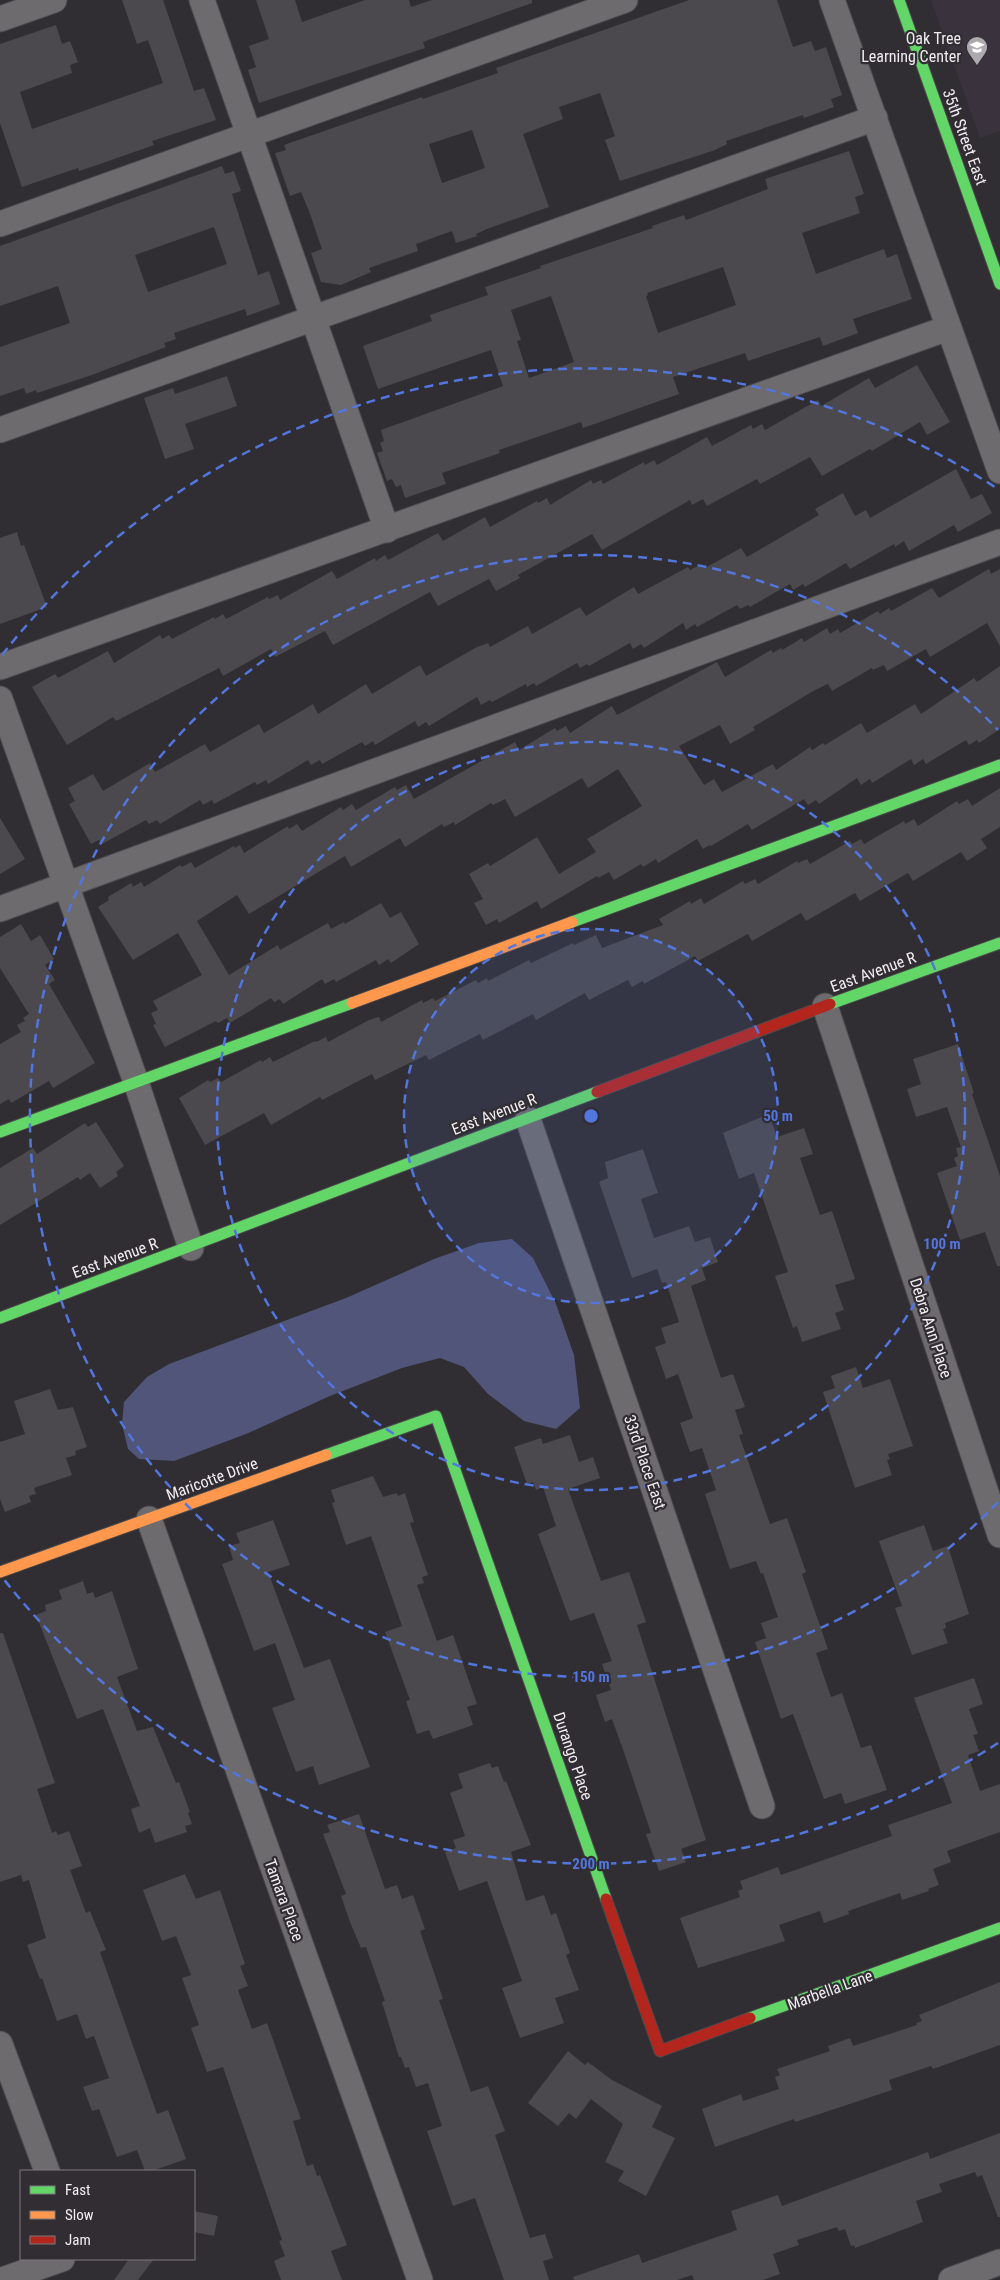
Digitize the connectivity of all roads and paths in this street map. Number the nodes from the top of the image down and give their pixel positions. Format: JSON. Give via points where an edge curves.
{"nodes":[{"id":1,"x":54,"y":0,"type":"edge"},
{"id":2,"x":202,"y":0,"type":"edge"},
{"id":3,"x":625,"y":0,"type":"edge"},
{"id":4,"x":832,"y":0,"type":"edge"},
{"id":5,"x":899,"y":0,"type":"edge"},
{"id":6,"x":0,"y":20,"type":"edge"},
{"id":7,"x":875,"y":118,"type":"junction"},
{"id":8,"x":249,"y":133,"type":"junction"},
{"id":9,"x":0,"y":224,"type":"edge"},
{"id":10,"x":1000,"y":284,"type":"edge"},
{"id":11,"x":314,"y":317,"type":"junction"},
{"id":12,"x":948,"y":328,"type":"junction"},
{"id":13,"x":0,"y":430,"type":"edge"},
{"id":14,"x":1000,"y":471,"type":"edge"},
{"id":15,"x":387,"y":530,"type":"junction"},
{"id":16,"x":1000,"y":542,"type":"edge"},
{"id":17,"x":0,"y":667,"type":"edge"},
{"id":18,"x":0,"y":699,"type":"edge"},
{"id":19,"x":1000,"y":765,"type":"edge"},
{"id":20,"x":66,"y":885,"type":"junction"},
{"id":21,"x":0,"y":909,"type":"edge"},
{"id":22,"x":1000,"y":943,"type":"edge"},
{"id":23,"x":825,"y":1006,"type":"junction"},
{"id":24,"x":136,"y":1082,"type":"junction"},
{"id":25,"x":528,"y":1119,"type":"junction"},
{"id":26,"x":0,"y":1132,"type":"edge"},
{"id":27,"x":191,"y":1248,"type":"junction"},
{"id":28,"x":0,"y":1318,"type":"edge"},
{"id":29,"x":436,"y":1416,"type":"joint"},
{"id":30,"x":148,"y":1519,"type":"junction"},
{"id":31,"x":1000,"y":1535,"type":"edge"},
{"id":32,"x":0,"y":1572,"type":"edge"},
{"id":33,"x":762,"y":1806,"type":"dead end"},
{"id":34,"x":1000,"y":1928,"type":"edge"},
{"id":35,"x":0,"y":2044,"type":"edge"},
{"id":36,"x":660,"y":2051,"type":"joint"},
{"id":37,"x":47,"y":2170,"type":"edge"},
{"id":38,"x":59,"y":2260,"type":"edge"},
{"id":39,"x":1000,"y":2262,"type":"edge"},
{"id":40,"x":2,"y":2280,"type":"edge"},
{"id":41,"x":420,"y":2280,"type":"edge"},
{"id":42,"x":951,"y":2280,"type":"edge"}],
"edges":[{"from":1,"to":6,"type":"street"},
{"from":2,"to":8,"type":"street"},
{"from":3,"to":8,"type":"street"},
{"from":4,"to":7,"type":"street"},
{"from":5,"to":10,"type":"street","name":"35th Street East"},
{"from":7,"to":11,"type":"street"},
{"from":7,"to":12,"type":"street"},
{"from":8,"to":9,"type":"street"},
{"from":8,"to":11,"type":"street"},
{"from":11,"to":13,"type":"street"},
{"from":11,"to":15,"type":"street"},
{"from":12,"to":14,"type":"street"},
{"from":12,"to":15,"type":"street"},
{"from":15,"to":17,"type":"street"},
{"from":16,"to":20,"type":"street"},
{"from":18,"to":20,"type":"street"},
{"from":19,"to":24,"type":"street"},
{"from":20,"to":21,"type":"street"},
{"from":20,"to":24,"type":"street"},
{"from":22,"to":23,"type":"street","name":"East Avenue R"},
{"from":23,"to":25,"type":"street","name":"East Avenue R"},
{"from":23,"to":31,"type":"street","name":"Debra Ann Place"},
{"from":24,"to":26,"type":"street"},
{"from":24,"to":27,"type":"street"},
{"from":25,"to":27,"type":"street","name":"East Avenue R"},
{"from":25,"to":33,"type":"street","name":"33rd Place East"},
{"from":27,"to":28,"type":"street","name":"East Avenue R"},
{"from":29,"to":30,"type":"street","name":"Maricotte Drive"},
{"from":29,"to":36,"type":"street","name":"Durango Place"},
{"from":30,"to":32,"type":"street","name":"Maricotte Drive"},
{"from":30,"to":41,"type":"street","name":"Tamara Place"},
{"from":34,"to":36,"type":"street","name":"Marbella Lane"},
{"from":35,"to":37,"type":"street"},
{"from":38,"to":40,"type":"street"},
{"from":39,"to":42,"type":"street"}]}
